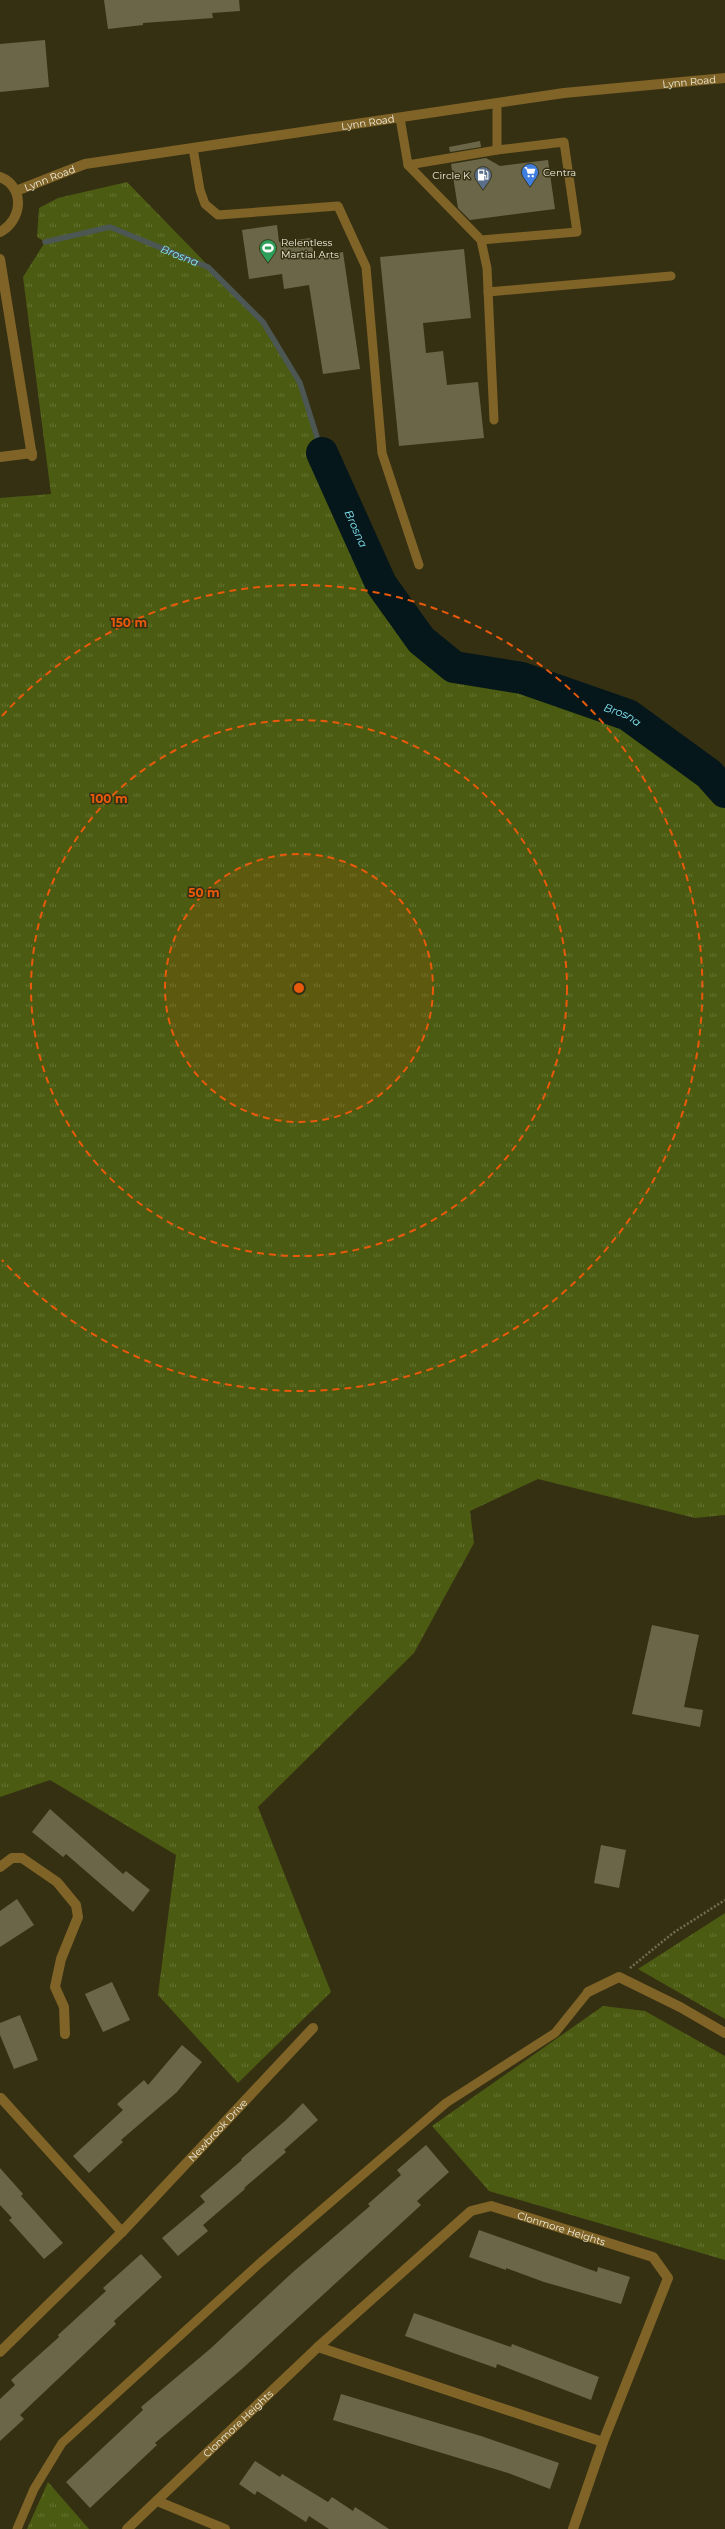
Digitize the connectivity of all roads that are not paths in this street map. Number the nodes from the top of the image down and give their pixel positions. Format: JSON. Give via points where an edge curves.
{"nodes":[{"id":1,"x":725,"y":78,"type":"edge"},
{"id":2,"x":497,"y":103,"type":"junction"},
{"id":3,"x":400,"y":118,"type":"junction"},
{"id":4,"x":193,"y":148,"type":"junction"},
{"id":5,"x":497,"y":150,"type":"junction"},
{"id":6,"x":408,"y":165,"type":"junction"},
{"id":7,"x":0,"y":177,"type":"edge"},
{"id":8,"x":16,"y":191,"type":"junction"},
{"id":9,"x":0,"y":232,"type":"edge"},
{"id":10,"x":481,"y":240,"type":"junction"},
{"id":11,"x":0,"y":259,"type":"edge"},
{"id":12,"x":671,"y":276,"type":"dead end"},
{"id":13,"x":488,"y":292,"type":"junction"},
{"id":14,"x":494,"y":420,"type":"dead end"},
{"id":15,"x":0,"y":458,"type":"edge"},
{"id":16,"x":419,"y":565,"type":"dead end"},
{"id":17,"x":0,"y":1867,"type":"edge"},
{"id":18,"x":588,"y":1992,"type":"joint"},
{"id":19,"x":313,"y":2028,"type":"dead end"},
{"id":20,"x":725,"y":2033,"type":"edge"},
{"id":21,"x":65,"y":2034,"type":"dead end"},
{"id":22,"x":1,"y":2098,"type":"dead end"},
{"id":23,"x":122,"y":2232,"type":"junction"},
{"id":24,"x":318,"y":2346,"type":"junction"},
{"id":25,"x":0,"y":2352,"type":"edge"},
{"id":26,"x":603,"y":2442,"type":"junction"},
{"id":27,"x":157,"y":2501,"type":"junction"},
{"id":28,"x":17,"y":2529,"type":"edge"},
{"id":29,"x":127,"y":2529,"type":"edge"},
{"id":30,"x":225,"y":2529,"type":"edge"},
{"id":31,"x":573,"y":2529,"type":"edge"}],
"edges":[{"from":1,"to":2,"type":"street","name":"Lynn Road","via":[[564,93]]},
{"from":2,"to":3,"type":"street","name":"Lynn Road"},
{"from":2,"to":5,"type":"lane"},
{"from":3,"to":4,"type":"street","name":"Lynn Road"},
{"from":3,"to":6,"type":"lane"},
{"from":4,"to":8,"type":"street","name":"Lynn Road","via":[[85,164]]},
{"from":4,"to":16,"type":"lane","via":[[205,204],[218,215],[338,206],[366,267],[382,453]]},
{"from":5,"to":6,"type":"lane"},
{"from":5,"to":10,"type":"lane","via":[[564,142],[577,232]]},
{"from":6,"to":10,"type":"lane"},
{"from":7,"to":8,"type":"street","name":"Lynn Road"},
{"from":8,"to":9,"type":"street","name":"Lynn Road","via":[[19,205],[16,219]]},
{"from":10,"to":13,"type":"lane","via":[[487,268]]},
{"from":11,"to":15,"type":"street","via":[[32,454]]},
{"from":12,"to":13,"type":"lane"},
{"from":13,"to":14,"type":"lane"},
{"from":17,"to":21,"type":"street","via":[[12,1858],[22,1858],[58,1882],[76,1905],[78,1917],[60,1959],[55,1987],[64,2007]]},
{"from":18,"to":20,"type":"street","via":[[619,1977]]},
{"from":18,"to":28,"type":"lane","via":[[555,2033],[446,2103],[261,2262],[62,2443],[34,2489]]},
{"from":19,"to":23,"type":"street","name":"Newbrook Drive"},
{"from":22,"to":23,"type":"street"},
{"from":23,"to":25,"type":"street","name":"Newbrook Drive"},
{"from":24,"to":26,"type":"street"},
{"from":24,"to":26,"type":"street","name":"Clonmore Heights","via":[[471,2211],[478,2209],[491,2206],[653,2257],[668,2278]]},
{"from":24,"to":27,"type":"street","name":"Clonmore Heights"},
{"from":26,"to":31,"type":"street","name":"Clonmore Heights"},
{"from":27,"to":29,"type":"street","name":"Clonmore Heights"},
{"from":27,"to":30,"type":"street"}]}
